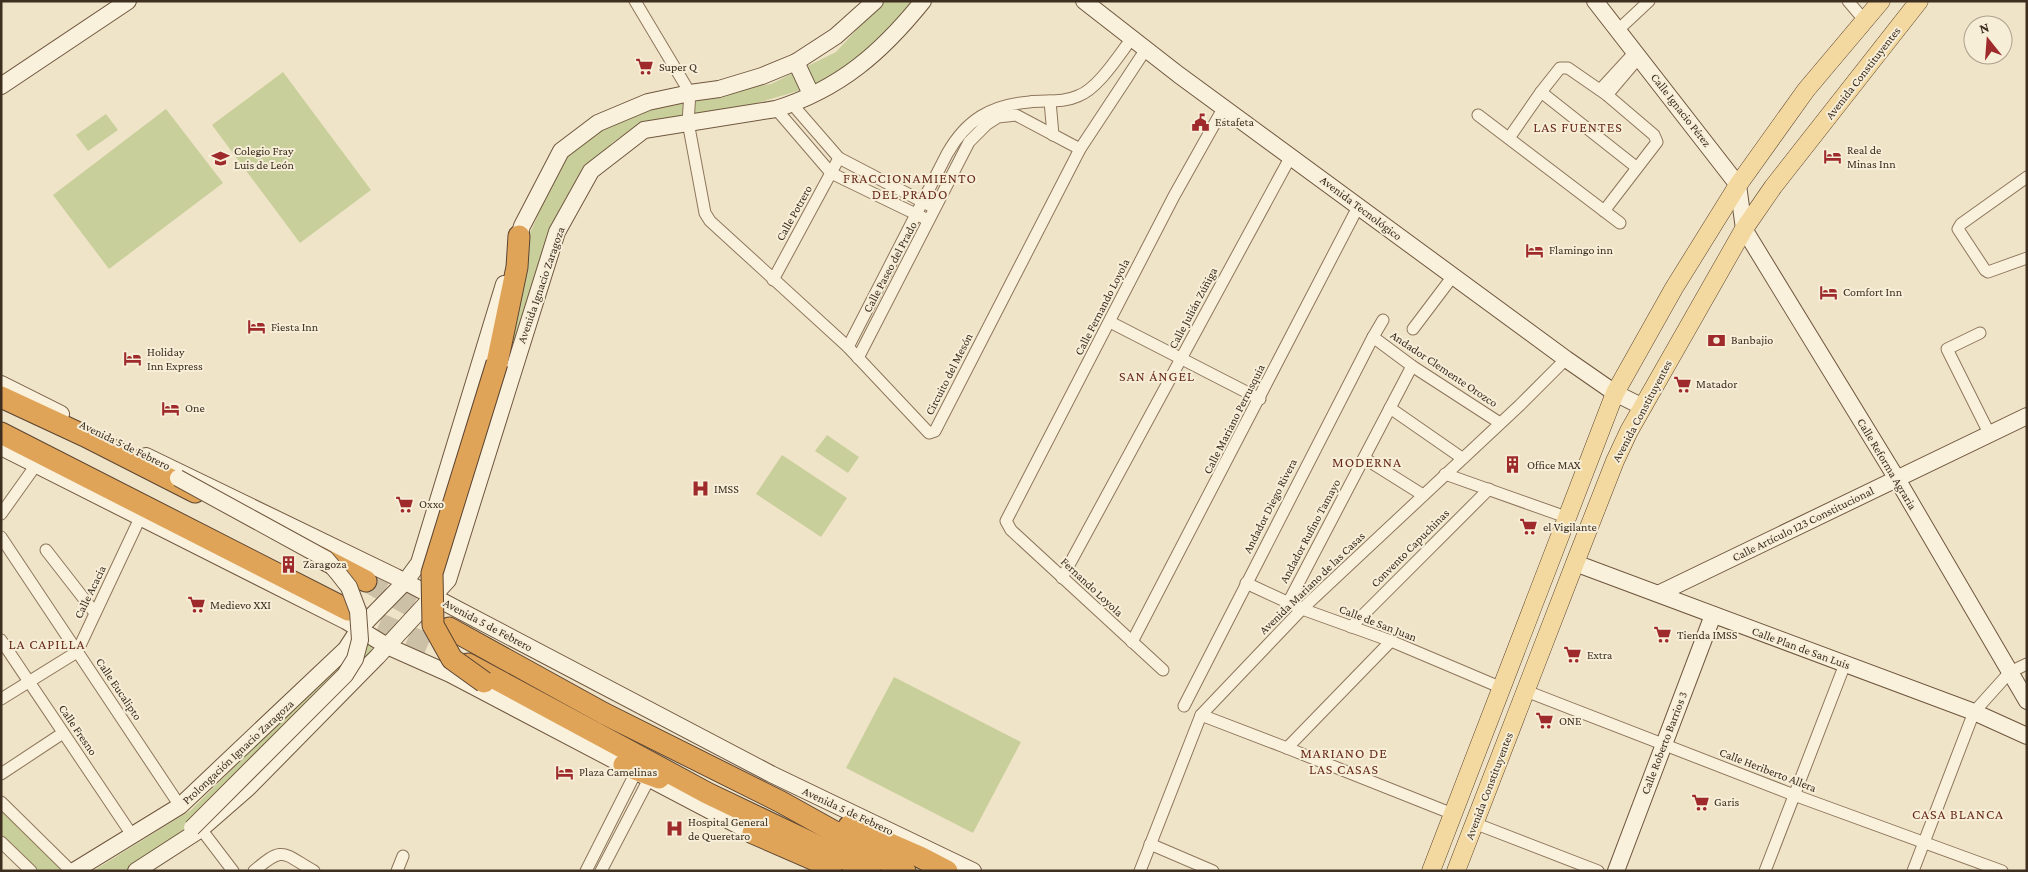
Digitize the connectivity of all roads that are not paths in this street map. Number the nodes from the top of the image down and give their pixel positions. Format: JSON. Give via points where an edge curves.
{"nodes":[{"id":1,"x":128,"y":1,"type":"edge"},
{"id":2,"x":636,"y":1,"type":"edge"},
{"id":3,"x":874,"y":1,"type":"edge"},
{"id":4,"x":923,"y":1,"type":"edge"},
{"id":5,"x":1084,"y":1,"type":"edge"},
{"id":6,"x":1595,"y":1,"type":"edge"},
{"id":7,"x":1649,"y":1,"type":"edge"},
{"id":8,"x":1848,"y":1,"type":"edge"},
{"id":9,"x":1881,"y":1,"type":"edge"},
{"id":10,"x":1919,"y":1,"type":"edge"},
{"id":11,"x":1865,"y":21,"type":"junction"},
{"id":12,"x":1618,"y":30,"type":"junction"},
{"id":13,"x":1132,"y":38,"type":"junction"},
{"id":14,"x":1146,"y":49,"type":"junction"},
{"id":15,"x":1637,"y":55,"type":"junction"},
{"id":16,"x":796,"y":62,"type":"junction"},
{"id":17,"x":1,"y":86,"type":"edge"},
{"id":18,"x":690,"y":92,"type":"junction"},
{"id":19,"x":1541,"y":92,"type":"junction"},
{"id":20,"x":1603,"y":92,"type":"junction"},
{"id":21,"x":811,"y":94,"type":"junction"},
{"id":22,"x":1050,"y":102,"type":"junction"},
{"id":23,"x":792,"y":104,"type":"junction"},
{"id":24,"x":1224,"y":107,"type":"junction"},
{"id":25,"x":776,"y":109,"type":"junction"},
{"id":26,"x":1478,"y":115,"type":"dead end"},
{"id":27,"x":688,"y":122,"type":"junction"},
{"id":28,"x":1053,"y":135,"type":"junction"},
{"id":29,"x":1509,"y":138,"type":"junction"},
{"id":30,"x":1080,"y":149,"type":"junction"},
{"id":31,"x":1291,"y":156,"type":"junction"},
{"id":32,"x":839,"y":158,"type":"junction"},
{"id":33,"x":1636,"y":167,"type":"junction"},
{"id":34,"x":831,"y":174,"type":"junction"},
{"id":35,"x":2027,"y":177,"type":"edge"},
{"id":36,"x":1738,"y":185,"type":"junction"},
{"id":37,"x":922,"y":201,"type":"junction"},
{"id":38,"x":1358,"y":207,"type":"junction"},
{"id":39,"x":935,"y":209,"type":"junction"},
{"id":40,"x":1604,"y":210,"type":"junction"},
{"id":41,"x":917,"y":215,"type":"junction"},
{"id":42,"x":930,"y":220,"type":"junction"},
{"id":43,"x":1620,"y":223,"type":"dead end"},
{"id":44,"x":1744,"y":229,"type":"junction"},
{"id":45,"x":519,"y":236,"type":"junction"},
{"id":46,"x":2027,"y":258,"type":"edge"},
{"id":47,"x":1453,"y":276,"type":"junction"},
{"id":48,"x":773,"y":280,"type":"junction"},
{"id":49,"x":1383,"y":320,"type":"dead end"},
{"id":50,"x":1110,"y":322,"type":"junction"},
{"id":51,"x":1414,"y":329,"type":"dead end"},
{"id":52,"x":1980,"y":333,"type":"dead end"},
{"id":53,"x":1372,"y":337,"type":"junction"},
{"id":54,"x":848,"y":348,"type":"junction"},
{"id":55,"x":858,"y":358,"type":"junction"},
{"id":56,"x":1182,"y":358,"type":"junction"},
{"id":57,"x":1566,"y":359,"type":"junction"},
{"id":58,"x":1412,"y":366,"type":"junction"},
{"id":59,"x":1,"y":384,"type":"edge"},
{"id":60,"x":474,"y":387,"type":"junction"},
{"id":61,"x":508,"y":387,"type":"junction"},
{"id":62,"x":1,"y":392,"type":"edge"},
{"id":63,"x":1615,"y":393,"type":"junction"},
{"id":64,"x":1,"y":397,"type":"edge"},
{"id":65,"x":27,"y":397,"type":"junction"},
{"id":66,"x":1260,"y":399,"type":"junction"},
{"id":67,"x":1643,"y":407,"type":"junction"},
{"id":68,"x":1390,"y":408,"type":"junction"},
{"id":69,"x":2027,"y":416,"type":"edge"},
{"id":70,"x":1500,"y":423,"type":"junction"},
{"id":71,"x":1,"y":433,"type":"edge"},
{"id":72,"x":1989,"y":433,"type":"junction"},
{"id":73,"x":1,"y":441,"type":"edge"},
{"id":74,"x":126,"y":446,"type":"junction"},
{"id":75,"x":1,"y":447,"type":"edge"},
{"id":76,"x":1364,"y":458,"type":"junction"},
{"id":77,"x":1462,"y":458,"type":"junction"},
{"id":78,"x":32,"y":463,"type":"junction"},
{"id":79,"x":1445,"y":474,"type":"junction"},
{"id":80,"x":1897,"y":479,"type":"junction"},
{"id":81,"x":1489,"y":489,"type":"junction"},
{"id":82,"x":1423,"y":495,"type":"junction"},
{"id":83,"x":1,"y":514,"type":"edge"},
{"id":84,"x":1566,"y":517,"type":"junction"},
{"id":85,"x":140,"y":518,"type":"junction"},
{"id":86,"x":1006,"y":521,"type":"joint"},
{"id":87,"x":1,"y":537,"type":"edge"},
{"id":88,"x":46,"y":550,"type":"dead end"},
{"id":89,"x":1575,"y":562,"type":"junction"},
{"id":90,"x":1062,"y":578,"type":"junction"},
{"id":91,"x":366,"y":581,"type":"tunnel mouth"},
{"id":92,"x":405,"y":582,"type":"junction"},
{"id":93,"x":1246,"y":583,"type":"junction"},
{"id":94,"x":1660,"y":593,"type":"junction"},
{"id":95,"x":434,"y":597,"type":"junction"},
{"id":96,"x":1288,"y":603,"type":"junction"},
{"id":97,"x":1302,"y":609,"type":"junction"},
{"id":98,"x":348,"y":610,"type":"tunnel mouth"},
{"id":99,"x":95,"y":614,"type":"junction"},
{"id":100,"x":1713,"y":615,"type":"junction"},
{"id":101,"x":1351,"y":627,"type":"junction"},
{"id":102,"x":450,"y":628,"type":"tunnel mouth"},
{"id":103,"x":359,"y":629,"type":"junction"},
{"id":104,"x":1,"y":640,"type":"edge"},
{"id":105,"x":1391,"y":641,"type":"junction"},
{"id":106,"x":1132,"y":642,"type":"junction"},
{"id":107,"x":387,"y":646,"type":"junction"},
{"id":108,"x":435,"y":647,"type":"tunnel mouth"},
{"id":109,"x":77,"y":652,"type":"junction"},
{"id":110,"x":1845,"y":664,"type":"junction"},
{"id":111,"x":2027,"y":664,"type":"edge"},
{"id":112,"x":1163,"y":670,"type":"dead end"},
{"id":113,"x":2010,"y":672,"type":"junction"},
{"id":114,"x":29,"y":682,"type":"junction"},
{"id":115,"x":1502,"y":688,"type":"junction"},
{"id":116,"x":1526,"y":691,"type":"junction"},
{"id":117,"x":1,"y":699,"type":"edge"},
{"id":118,"x":2027,"y":702,"type":"edge"},
{"id":119,"x":1184,"y":706,"type":"dead end"},
{"id":120,"x":1974,"y":712,"type":"junction"},
{"id":121,"x":1200,"y":715,"type":"junction"},
{"id":122,"x":63,"y":733,"type":"junction"},
{"id":123,"x":2027,"y":736,"type":"edge"},
{"id":124,"x":1663,"y":744,"type":"junction"},
{"id":125,"x":1287,"y":748,"type":"junction"},
{"id":126,"x":215,"y":772,"type":"junction"},
{"id":127,"x":636,"y":772,"type":"junction"},
{"id":128,"x":1,"y":774,"type":"edge"},
{"id":129,"x":707,"y":792,"type":"junction"},
{"id":130,"x":1794,"y":795,"type":"junction"},
{"id":131,"x":239,"y":796,"type":"junction"},
{"id":132,"x":1,"y":802,"type":"edge"},
{"id":133,"x":180,"y":806,"type":"junction"},
{"id":134,"x":1453,"y":814,"type":"junction"},
{"id":135,"x":1474,"y":823,"type":"junction"},
{"id":136,"x":757,"y":826,"type":"junction"},
{"id":137,"x":196,"y":828,"type":"junction"},
{"id":138,"x":132,"y":835,"type":"junction"},
{"id":139,"x":1,"y":842,"type":"edge"},
{"id":140,"x":1924,"y":842,"type":"junction"},
{"id":141,"x":1150,"y":844,"type":"junction"},
{"id":142,"x":403,"y":856,"type":"dead end"},
{"id":143,"x":1434,"y":863,"type":"edge"},
{"id":144,"x":913,"y":864,"type":"edge"},
{"id":145,"x":31,"y":871,"type":"edge"},
{"id":146,"x":72,"y":871,"type":"edge"},
{"id":147,"x":136,"y":871,"type":"edge"},
{"id":148,"x":233,"y":871,"type":"edge"},
{"id":149,"x":254,"y":871,"type":"edge"},
{"id":150,"x":314,"y":871,"type":"edge"},
{"id":151,"x":397,"y":871,"type":"edge"},
{"id":152,"x":586,"y":871,"type":"edge"},
{"id":153,"x":601,"y":871,"type":"edge"},
{"id":154,"x":824,"y":871,"type":"edge"},
{"id":155,"x":841,"y":871,"type":"edge"},
{"id":156,"x":870,"y":871,"type":"edge"},
{"id":157,"x":947,"y":871,"type":"edge"},
{"id":158,"x":973,"y":871,"type":"edge"},
{"id":159,"x":1140,"y":871,"type":"edge"},
{"id":160,"x":1213,"y":871,"type":"edge"},
{"id":161,"x":1426,"y":871,"type":"edge"},
{"id":162,"x":1456,"y":871,"type":"edge"},
{"id":163,"x":1598,"y":871,"type":"edge"},
{"id":164,"x":1616,"y":871,"type":"edge"},
{"id":165,"x":1765,"y":871,"type":"edge"},
{"id":166,"x":1914,"y":871,"type":"edge"},
{"id":167,"x":2002,"y":871,"type":"edge"}],
"edges":[{"from":1,"to":17,"type":"main road"},
{"from":2,"to":18,"type":"street"},
{"from":3,"to":16,"type":"main road","via":[[836,36]]},
{"from":4,"to":21,"type":"main road","name":"Avenida Ignacio Zaragoza","via":[[898,32],[860,67]]},
{"from":5,"to":13,"type":"main road","name":"Avenida Tecnológico"},
{"from":6,"to":12,"type":"main road","name":"Calle Ignacio Pérez"},
{"from":7,"to":12,"type":"street"},
{"from":8,"to":11,"type":"street"},
{"from":9,"to":11,"type":"main road","name":"Avenida Constituyentes"},
{"from":10,"to":44,"type":"main road","name":"Avenida Constituyentes"},
{"from":11,"to":36,"type":"main road","name":"Avenida Constituyentes","via":[[1806,90]]},
{"from":12,"to":15,"type":"main road","name":"Calle Ignacio Pérez"},
{"from":13,"to":14,"type":"main road","name":"Avenida Tecnológico"},
{"from":13,"to":22,"type":"street","name":"Calle Paseo del Prado","via":[[1091,89],[1079,96]]},
{"from":14,"to":24,"type":"main road","name":"Avenida Tecnológico"},
{"from":14,"to":30,"type":"street","name":"Circuito del Mesón"},
{"from":15,"to":20,"type":"street"},
{"from":15,"to":36,"type":"main road","name":"Calle Ignacio Pérez"},
{"from":16,"to":18,"type":"main road","via":[[727,86]]},
{"from":16,"to":21,"type":"main road"},
{"from":18,"to":27,"type":"street","name":"Circuito del Mesón"},
{"from":18,"to":45,"type":"main road","via":[[648,102],[606,119],[561,150]]},
{"from":19,"to":20,"type":"street","via":[[1557,70],[1564,67]]},
{"from":19,"to":29,"type":"street"},
{"from":19,"to":33,"type":"street"},
{"from":20,"to":33,"type":"street","via":[[1656,138],[1656,145]]},
{"from":21,"to":23,"type":"main road","name":"Avenida Ignacio Zaragoza"},
{"from":22,"to":28,"type":"street"},
{"from":22,"to":37,"type":"street","name":"Calle Paseo del Prado","via":[[1030,102],[986,111],[951,146]]},
{"from":23,"to":25,"type":"main road","name":"Avenida Ignacio Zaragoza"},
{"from":23,"to":32,"type":"street"},
{"from":24,"to":31,"type":"main road","name":"Avenida Tecnológico"},
{"from":24,"to":50,"type":"street","name":"Calle Fernando Loyola"},
{"from":25,"to":27,"type":"main road","name":"Avenida Ignacio Zaragoza"},
{"from":25,"to":34,"type":"street"},
{"from":26,"to":29,"type":"street"},
{"from":27,"to":48,"type":"street","name":"Circuito del Mesón","via":[[704,213]]},
{"from":27,"to":61,"type":"main road","name":"Avenida Ignacio Zaragoza","via":[[644,130],[591,171],[557,232]]},
{"from":28,"to":30,"type":"street","name":"Calle Paseo del Prado"},
{"from":28,"to":39,"type":"street","name":"Calle Paseo del Prado","via":[[1016,115],[998,117],[969,142]]},
{"from":29,"to":40,"type":"street"},
{"from":30,"to":55,"type":"street","name":"Circuito del Mesón","via":[[935,432],[929,432]]},
{"from":31,"to":38,"type":"main road","name":"Avenida Tecnológico"},
{"from":31,"to":56,"type":"street","name":"Calle Julián Zúñiga"},
{"from":32,"to":34,"type":"street","name":"Calle Potrero"},
{"from":32,"to":37,"type":"street"},
{"from":33,"to":40,"type":"street"},
{"from":34,"to":41,"type":"street"},
{"from":34,"to":48,"type":"street","name":"Calle Potrero"},
{"from":35,"to":46,"type":"street","via":[[1958,229],[1988,272]]},
{"from":36,"to":44,"type":"main road","name":"Calle Ignacio Pérez"},
{"from":36,"to":63,"type":"main road","name":"Avenida Constituyentes","via":[[1674,288]]},
{"from":37,"to":39,"type":"street"},
{"from":37,"to":41,"type":"street","name":"Calle Paseo del Prado"},
{"from":38,"to":47,"type":"main road","name":"Avenida Tecnológico"},
{"from":38,"to":66,"type":"street","name":"Calle Mariano Perrusquia"},
{"from":39,"to":42,"type":"street","name":"Calle Paseo del Prado"},
{"from":40,"to":43,"type":"street"},
{"from":41,"to":42,"type":"street"},
{"from":41,"to":54,"type":"street","name":"Calle Paseo del Prado"},
{"from":42,"to":55,"type":"street","name":"Calle Paseo del Prado"},
{"from":44,"to":67,"type":"main road","name":"Avenida Constituyentes"},
{"from":44,"to":80,"type":"main road","name":"Calle Reforma Agraria"},
{"from":45,"to":60,"type":"main road"},
{"from":45,"to":129,"type":"highway","bridge":true,"via":[[517,267],[497,363],[432,573],[433,625],[452,659],[484,682],[614,752]]},
{"from":47,"to":51,"type":"street"},
{"from":47,"to":57,"type":"main road","name":"Avenida Tecnológico"},
{"from":48,"to":54,"type":"street","name":"Circuito del Mesón"},
{"from":49,"to":53,"type":"street","name":"Andador Diego Rivera"},
{"from":50,"to":56,"type":"street"},
{"from":50,"to":86,"type":"street","name":"Calle Fernando Loyola"},
{"from":52,"to":72,"type":"street","via":[[1947,349]]},
{"from":53,"to":58,"type":"street","name":"Andador Clemente Orozco"},
{"from":53,"to":93,"type":"street","name":"Andador Diego Rivera"},
{"from":54,"to":55,"type":"street","name":"Circuito del Mesón"},
{"from":56,"to":66,"type":"street"},
{"from":56,"to":90,"type":"street","name":"Calle Julián Zúñiga"},
{"from":57,"to":63,"type":"main road","name":"Avenida Tecnológico"},
{"from":57,"to":70,"type":"street","name":"Avenida Mariano de las Casas"},
{"from":58,"to":68,"type":"street","name":"Andador Rufino Tamayo"},
{"from":58,"to":70,"type":"street","name":"Andador Clemente Orozco"},
{"from":59,"to":65,"type":"main road","name":"Avenida 5 de Febrero"},
{"from":60,"to":61,"type":"main road","via":[[477,406],[487,410],[500,405]]},
{"from":60,"to":92,"type":"main road","via":[[419,563]]},
{"from":61,"to":95,"type":"main road","name":"Avenida Ignacio Zaragoza","via":[[448,580]]},
{"from":62,"to":65,"type":"highway"},
{"from":63,"to":67,"type":"main road","name":"Avenida Tecnológico"},
{"from":63,"to":84,"type":"main road","name":"Avenida Constituyentes"},
{"from":64,"to":91,"type":"highway","name":"Avenida 5 de Febrero","via":[[85,436]]},
{"from":65,"to":74,"type":"main road","name":"Avenida 5 de Febrero"},
{"from":66,"to":106,"type":"street","name":"Calle Mariano Perrusquia"},
{"from":67,"to":89,"type":"main road","name":"Avenida Constituyentes","via":[[1615,461]]},
{"from":68,"to":76,"type":"street","name":"Andador Rufino Tamayo"},
{"from":68,"to":77,"type":"street"},
{"from":69,"to":72,"type":"main road","name":"Calle Artículo 123 Constitucional"},
{"from":70,"to":77,"type":"street","name":"Avenida Mariano de las Casas"},
{"from":71,"to":98,"type":"highway"},
{"from":72,"to":80,"type":"main road","name":"Calle Artículo 123 Constitucional"},
{"from":73,"to":78,"type":"highway"},
{"from":74,"to":92,"type":"main road","name":"Avenida 5 de Febrero"},
{"from":74,"to":137,"type":"main road","bridge":true,"via":[[326,559],[348,587],[358,611],[360,640],[355,659],[345,675]]},
{"from":75,"to":78,"type":"main road"},
{"from":76,"to":82,"type":"street"},
{"from":76,"to":96,"type":"street","name":"Andador Rufino Tamayo"},
{"from":77,"to":79,"type":"street","name":"Avenida Mariano de las Casas"},
{"from":78,"to":83,"type":"street"},
{"from":78,"to":85,"type":"main road"},
{"from":79,"to":81,"type":"street"},
{"from":79,"to":82,"type":"street","name":"Avenida Mariano de las Casas"},
{"from":80,"to":94,"type":"main road","name":"Calle Artículo 123 Constitucional"},
{"from":80,"to":113,"type":"main road","name":"Calle Reforma Agraria"},
{"from":81,"to":84,"type":"street"},
{"from":81,"to":101,"type":"street","name":"Convento Capuchinas"},
{"from":82,"to":97,"type":"street","name":"Avenida Mariano de las Casas"},
{"from":84,"to":115,"type":"main road","name":"Avenida Constituyentes"},
{"from":85,"to":99,"type":"street","name":"Calle Acacia"},
{"from":85,"to":103,"type":"main road"},
{"from":86,"to":90,"type":"street","name":"Fernando Loyola"},
{"from":87,"to":109,"type":"street","name":"Calle Eucalipto"},
{"from":88,"to":99,"type":"street"},
{"from":89,"to":94,"type":"main road","name":"Calle Plan de San Luis"},
{"from":89,"to":116,"type":"main road","name":"Avenida Constituyentes"},
{"from":90,"to":106,"type":"street","name":"Fernando Loyola"},
{"from":92,"to":95,"type":"main road","name":"Avenida 5 de Febrero"},
{"from":92,"to":103,"type":"main road","name":"Prolongación Ignacio Zaragoza"},
{"from":93,"to":96,"type":"street","name":"Calle de San Juan"},
{"from":93,"to":119,"type":"street","name":"Andador Diego Rivera"},
{"from":94,"to":100,"type":"main road","name":"Calle Plan de San Luis"},
{"from":95,"to":107,"type":"main road","name":"Avenida Ignacio Zaragoza"},
{"from":95,"to":158,"type":"main road","name":"Avenida 5 de Febrero","via":[[771,774]]},
{"from":96,"to":97,"type":"street","name":"Calle de San Juan"},
{"from":97,"to":101,"type":"street","name":"Calle de San Juan"},
{"from":97,"to":121,"type":"street","name":"Avenida Mariano de las Casas"},
{"from":99,"to":109,"type":"street","name":"Calle Acacia"},
{"from":100,"to":110,"type":"main road","name":"Calle Plan de San Luis"},
{"from":100,"to":124,"type":"main road","name":"Calle Roberto Barrios 3"},
{"from":101,"to":105,"type":"street","name":"Calle de San Juan"},
{"from":102,"to":144,"type":"highway","name":"Avenida 5 de Febrero","via":[[603,714],[781,802],[856,828]]},
{"from":103,"to":107,"type":"main road"},
{"from":103,"to":126,"type":"main road","name":"Prolongación Ignacio Zaragoza","via":[[346,649],[317,678]]},
{"from":104,"to":114,"type":"street","name":"Calle Fresno"},
{"from":105,"to":115,"type":"street","name":"Calle de San Juan"},
{"from":105,"to":125,"type":"street"},
{"from":106,"to":112,"type":"street","name":"Fernando Loyola"},
{"from":107,"to":127,"type":"main road","via":[[450,674]]},
{"from":107,"to":131,"type":"main road"},
{"from":108,"to":129,"type":"highway"},
{"from":109,"to":114,"type":"street"},
{"from":109,"to":133,"type":"street","name":"Calle Eucalipto"},
{"from":110,"to":120,"type":"main road","name":"Calle Plan de San Luis"},
{"from":110,"to":130,"type":"street"},
{"from":111,"to":113,"type":"street"},
{"from":113,"to":118,"type":"main road","name":"Calle Reforma Agraria"},
{"from":113,"to":120,"type":"street"},
{"from":114,"to":117,"type":"street"},
{"from":114,"to":122,"type":"street","name":"Calle Fresno"},
{"from":115,"to":134,"type":"main road","name":"Avenida Constituyentes"},
{"from":116,"to":124,"type":"street","name":"Calle Heriberto Allera"},
{"from":116,"to":135,"type":"main road","name":"Avenida Constituyentes"},
{"from":120,"to":123,"type":"main road","name":"Calle Plan de San Luis"},
{"from":120,"to":140,"type":"street"},
{"from":121,"to":125,"type":"street"},
{"from":121,"to":141,"type":"street","name":"Avenida Mariano de las Casas"},
{"from":122,"to":128,"type":"street"},
{"from":122,"to":138,"type":"street","name":"Calle Fresno"},
{"from":124,"to":130,"type":"street","name":"Calle Heriberto Allera"},
{"from":124,"to":164,"type":"main road","name":"Calle Roberto Barrios 3"},
{"from":125,"to":134,"type":"street"},
{"from":126,"to":131,"type":"main road"},
{"from":126,"to":133,"type":"main road","name":"Prolongación Ignacio Zaragoza"},
{"from":127,"to":129,"type":"highway"},
{"from":127,"to":136,"type":"main road"},
{"from":127,"to":152,"type":"street"},
{"from":127,"to":153,"type":"street"},
{"from":129,"to":136,"type":"highway"},
{"from":130,"to":140,"type":"street","name":"Calle Heriberto Allera"},
{"from":130,"to":165,"type":"street"},
{"from":131,"to":137,"type":"main road"},
{"from":132,"to":146,"type":"street"},
{"from":133,"to":138,"type":"main road","name":"Prolongación Ignacio Zaragoza"},
{"from":134,"to":143,"type":"main road","name":"Avenida Constituyentes"},
{"from":135,"to":162,"type":"main road","name":"Avenida Constituyentes"},
{"from":135,"to":163,"type":"street"},
{"from":136,"to":154,"type":"main road"},
{"from":136,"to":155,"type":"highway"},
{"from":136,"to":156,"type":"highway"},
{"from":137,"to":147,"type":"main road"},
{"from":137,"to":148,"type":"street"},
{"from":138,"to":146,"type":"main road","name":"Prolongación Ignacio Zaragoza"},
{"from":139,"to":145,"type":"street"},
{"from":140,"to":166,"type":"street"},
{"from":140,"to":167,"type":"street","name":"Calle Heriberto Allera"},
{"from":141,"to":159,"type":"street","name":"Avenida Mariano de las Casas"},
{"from":141,"to":160,"type":"street"},
{"from":142,"to":151,"type":"street"},
{"from":143,"to":161,"type":"main road","name":"Avenida Constituyentes"},
{"from":144,"to":157,"type":"highway","name":"Avenida 5 de Febrero"},
{"from":149,"to":150,"type":"street","via":[[278,853]]}]}
